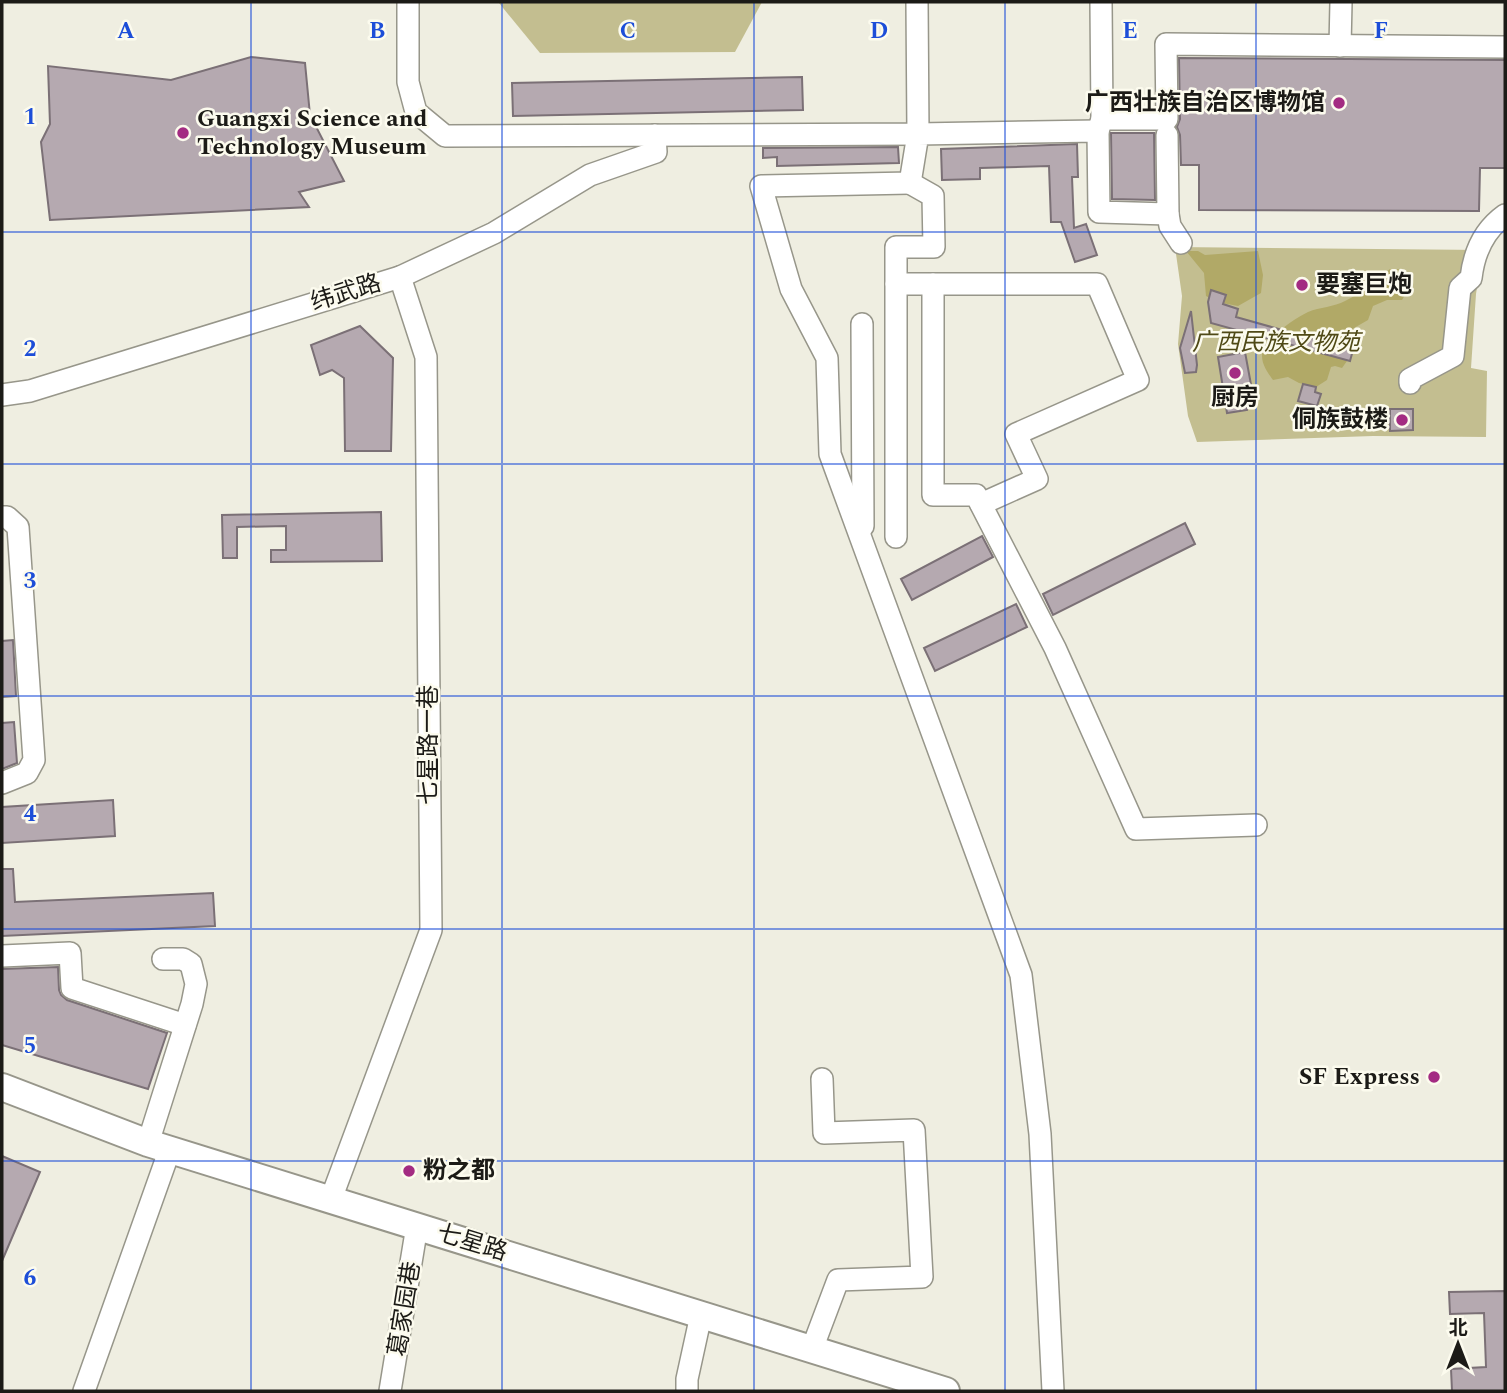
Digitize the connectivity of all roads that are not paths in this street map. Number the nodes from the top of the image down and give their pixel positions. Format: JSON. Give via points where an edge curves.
{"nodes":[{"id":1,"x":408,"y":2,"type":"edge"},
{"id":2,"x":918,"y":2,"type":"edge"},
{"id":3,"x":1101,"y":2,"type":"edge"},
{"id":4,"x":1341,"y":2,"type":"edge"},
{"id":5,"x":1340,"y":46,"type":"junction"},
{"id":6,"x":1505,"y":47,"type":"edge"},
{"id":7,"x":1100,"y":125,"type":"junction"},
{"id":8,"x":918,"y":134,"type":"junction"},
{"id":9,"x":655,"y":135,"type":"junction"},
{"id":10,"x":1167,"y":135,"type":"dead end"},
{"id":11,"x":911,"y":183,"type":"junction"},
{"id":12,"x":1168,"y":214,"type":"junction"},
{"id":13,"x":1505,"y":215,"type":"edge"},
{"id":14,"x":1181,"y":243,"type":"dead end"},
{"id":15,"x":400,"y":276,"type":"junction"},
{"id":16,"x":897,"y":284,"type":"junction"},
{"id":17,"x":933,"y":284,"type":"junction"},
{"id":18,"x":862,"y":324,"type":"dead end"},
{"id":19,"x":1410,"y":383,"type":"dead end"},
{"id":20,"x":2,"y":395,"type":"edge"},
{"id":21,"x":981,"y":504,"type":"junction"},
{"id":22,"x":2,"y":517,"type":"edge"},
{"id":23,"x":895,"y":537,"type":"dead end"},
{"id":24,"x":863,"y":542,"type":"junction"},
{"id":25,"x":2,"y":783,"type":"edge"},
{"id":26,"x":1256,"y":825,"type":"dead end"},
{"id":27,"x":2,"y":957,"type":"edge"},
{"id":28,"x":163,"y":959,"type":"dead end"},
{"id":29,"x":185,"y":1025,"type":"junction"},
{"id":30,"x":822,"y":1079,"type":"dead end"},
{"id":31,"x":2,"y":1087,"type":"edge"},
{"id":32,"x":159,"y":1146,"type":"junction"},
{"id":33,"x":331,"y":1199,"type":"junction"},
{"id":34,"x":417,"y":1226,"type":"junction"},
{"id":35,"x":701,"y":1315,"type":"junction"},
{"id":36,"x":812,"y":1349,"type":"junction"},
{"id":37,"x":84,"y":1391,"type":"edge"},
{"id":38,"x":390,"y":1391,"type":"edge"},
{"id":39,"x":687,"y":1391,"type":"edge"},
{"id":40,"x":946,"y":1391,"type":"edge"},
{"id":41,"x":1053,"y":1391,"type":"edge"}],
"edges":[{"from":1,"to":9,"type":"street","via":[[408,82],[416,112],[446,136]]},
{"from":2,"to":8,"type":"street"},
{"from":3,"to":7,"type":"street"},
{"from":4,"to":5,"type":"street"},
{"from":5,"to":6,"type":"street"},
{"from":5,"to":7,"type":"street","via":[[1167,44],[1167,119]]},
{"from":7,"to":8,"type":"street"},
{"from":7,"to":12,"type":"street","via":[[1099,212]]},
{"from":8,"to":9,"type":"street"},
{"from":8,"to":11,"type":"street"},
{"from":9,"to":15,"type":"street","name":"纬武路","via":[[656,152],[590,175],[494,233]]},
{"from":10,"to":12,"type":"street"},
{"from":11,"to":16,"type":"street","via":[[933,196],[934,247],[897,247]]},
{"from":11,"to":24,"type":"street","via":[[761,186],[791,289],[827,358],[831,453]]},
{"from":12,"to":14,"type":"street"},
{"from":13,"to":19,"type":"street","via":[[1480,243],[1471,278],[1460,288],[1453,356]]},
{"from":15,"to":20,"type":"street","name":"纬武路","via":[[30,391]]},
{"from":15,"to":33,"type":"street","name":"七星路一巷","via":[[426,356],[430,930]]},
{"from":16,"to":17,"type":"street"},
{"from":16,"to":23,"type":"street"},
{"from":17,"to":21,"type":"street","via":[[933,495],[976,495]]},
{"from":17,"to":21,"type":"street","via":[[1097,284],[1138,380],[1016,434],[1037,479]]},
{"from":18,"to":24,"type":"street"},
{"from":21,"to":26,"type":"street","via":[[1055,648],[1136,829]]},
{"from":22,"to":25,"type":"street","via":[[18,527],[34,760],[27,773]]},
{"from":24,"to":41,"type":"street","via":[[1021,975],[1040,1134]]},
{"from":27,"to":29,"type":"street","via":[[70,953],[72,988]]},
{"from":28,"to":29,"type":"street","via":[[183,959],[195,974]]},
{"from":29,"to":32,"type":"street"},
{"from":30,"to":36,"type":"street","via":[[824,1133],[914,1130],[922,1277],[838,1280]]},
{"from":31,"to":32,"type":"main road","name":"七星路"},
{"from":32,"to":33,"type":"main road","name":"七星路"},
{"from":32,"to":37,"type":"street"},
{"from":33,"to":34,"type":"main road","name":"七星路"},
{"from":34,"to":35,"type":"main road","name":"七星路"},
{"from":34,"to":38,"type":"street","name":"葛家园巷"},
{"from":35,"to":36,"type":"main road","name":"七星路"},
{"from":35,"to":39,"type":"street"},
{"from":36,"to":40,"type":"main road","name":"七星路"}]}
